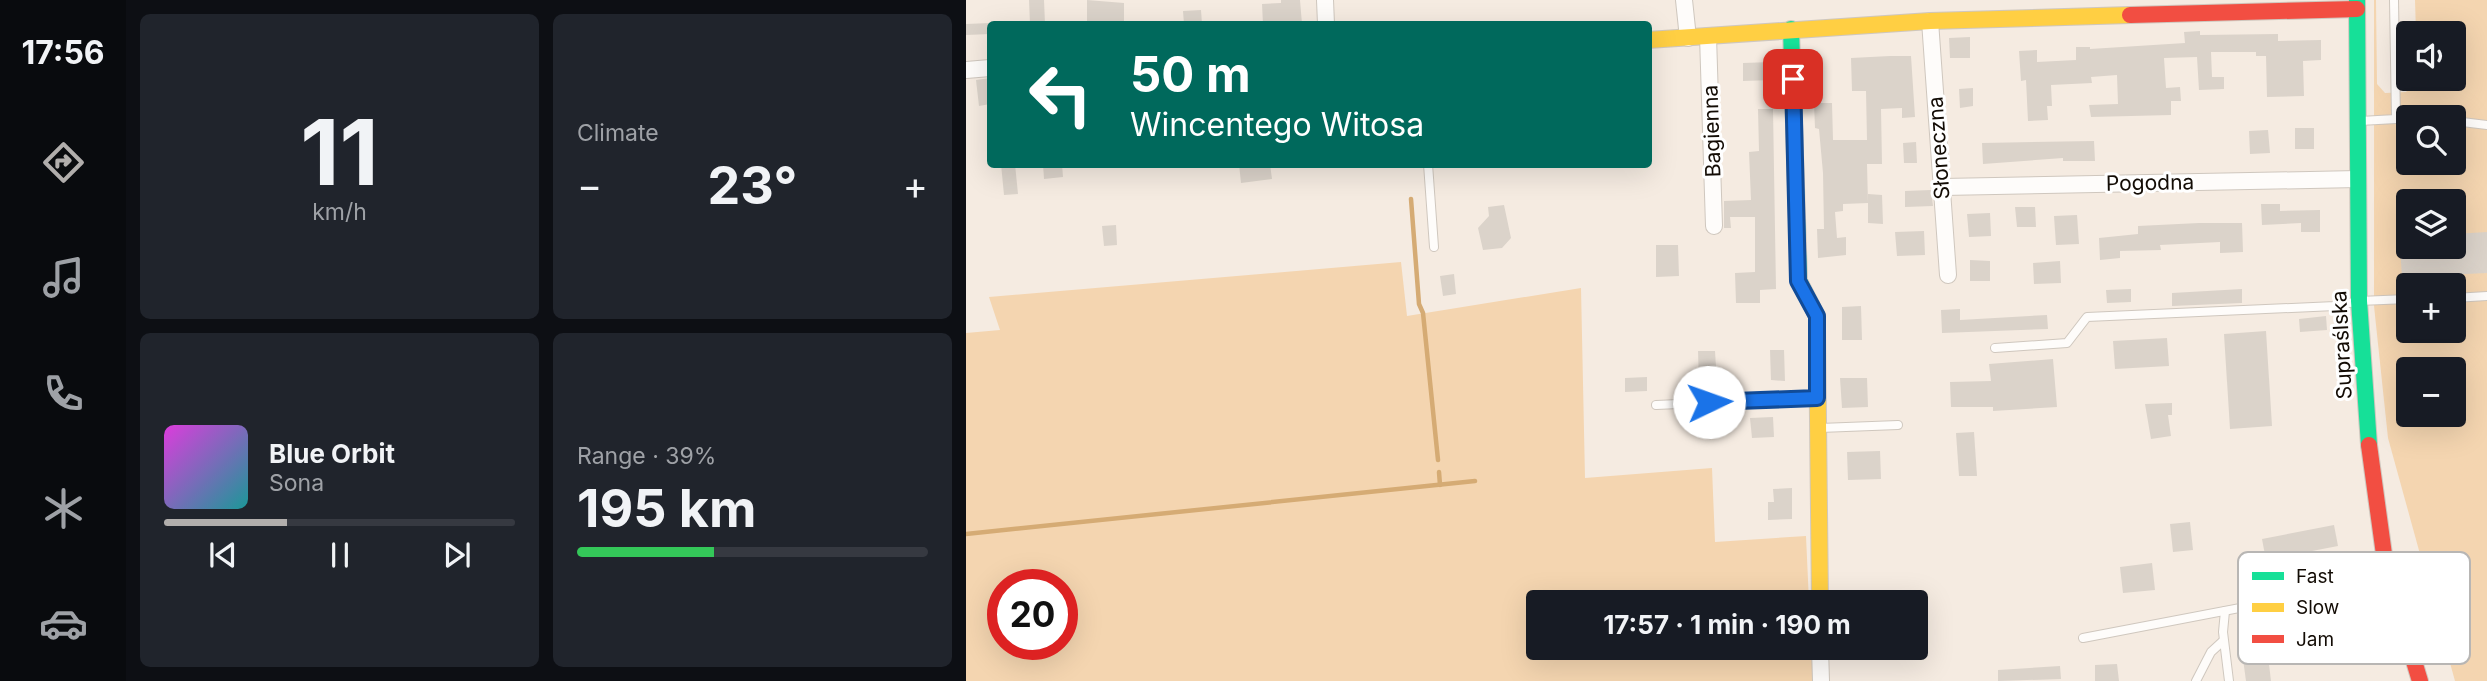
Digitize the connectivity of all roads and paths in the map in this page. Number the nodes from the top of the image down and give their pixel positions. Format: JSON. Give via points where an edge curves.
{"nodes":[{"id":1,"x":1325,"y":0,"type":"edge"},
{"id":2,"x":1684,"y":0,"type":"edge"},
{"id":3,"x":2394,"y":0,"type":"edge"},
{"id":4,"x":2357,"y":4,"type":"edge"},
{"id":5,"x":1326,"y":21,"type":"edge"},
{"id":6,"x":1930,"y":21,"type":"junction"},
{"id":7,"x":1791,"y":29,"type":"junction"},
{"id":8,"x":1708,"y":36,"type":"junction"},
{"id":9,"x":1688,"y":38,"type":"junction"},
{"id":10,"x":1652,"y":40,"type":"edge"},
{"id":11,"x":987,"y":68,"type":"edge"},
{"id":12,"x":966,"y":70,"type":"edge"},
{"id":13,"x":2396,"y":119,"type":"joint"},
{"id":14,"x":2358,"y":121,"type":"junction"},
{"id":15,"x":2466,"y":122,"type":"edge"},
{"id":16,"x":2487,"y":125,"type":"edge"},
{"id":17,"x":1428,"y":168,"type":"edge"},
{"id":18,"x":2358,"y":179,"type":"junction"},
{"id":19,"x":1942,"y":187,"type":"junction"},
{"id":20,"x":1714,"y":226,"type":"dead end"},
{"id":21,"x":1433,"y":247,"type":"dead end"},
{"id":22,"x":1948,"y":275,"type":"dead end"},
{"id":23,"x":2487,"y":296,"type":"edge"},
{"id":24,"x":2466,"y":297,"type":"edge"},
{"id":25,"x":2396,"y":299,"type":"edge"},
{"id":26,"x":2359,"y":301,"type":"junction"},
{"id":27,"x":1995,"y":348,"type":"dead end"},
{"id":28,"x":1817,"y":398,"type":"junction"},
{"id":29,"x":1656,"y":405,"type":"dead end"},
{"id":30,"x":1898,"y":425,"type":"dead end"},
{"id":31,"x":1817,"y":428,"type":"junction"},
{"id":32,"x":2385,"y":552,"type":"edge"},
{"id":33,"x":1819,"y":590,"type":"edge"},
{"id":34,"x":2238,"y":608,"type":"edge"},
{"id":35,"x":2225,"y":611,"type":"junction"},
{"id":36,"x":2083,"y":638,"type":"dead end"},
{"id":37,"x":2223,"y":641,"type":"junction"},
{"id":38,"x":1820,"y":660,"type":"edge"},
{"id":39,"x":2415,"y":664,"type":"edge"},
{"id":40,"x":1821,"y":681,"type":"edge"},
{"id":41,"x":2196,"y":681,"type":"edge"},
{"id":42,"x":2229,"y":681,"type":"edge"},
{"id":43,"x":2420,"y":681,"type":"edge"}],
"edges":[{"from":1,"to":5,"type":"street"},
{"from":2,"to":9,"type":"street"},
{"from":3,"to":13,"type":"lane"},
{"from":4,"to":6,"type":"street"},
{"from":4,"to":14,"type":"street","name":"Supraślska"},
{"from":6,"to":7,"type":"street"},
{"from":6,"to":19,"type":"street","name":"Słoneczna"},
{"from":7,"to":8,"type":"street"},
{"from":7,"to":28,"type":"street","via":[[1798,281],[1817,316]]},
{"from":8,"to":9,"type":"street"},
{"from":8,"to":20,"type":"street","name":"Bagienna"},
{"from":9,"to":10,"type":"street"},
{"from":11,"to":12,"type":"street"},
{"from":13,"to":14,"type":"lane"},
{"from":14,"to":18,"type":"street","name":"Supraślska"},
{"from":15,"to":16,"type":"lane"},
{"from":17,"to":21,"type":"lane"},
{"from":18,"to":19,"type":"street","name":"Pogodna"},
{"from":18,"to":26,"type":"street","name":"Supraślska"},
{"from":19,"to":22,"type":"street","name":"Słoneczna"},
{"from":23,"to":24,"type":"lane"},
{"from":25,"to":26,"type":"lane"},
{"from":26,"to":27,"type":"lane","via":[[2335,306],[2087,317],[2067,343]]},
{"from":26,"to":32,"type":"street","name":"Supraślska","via":[[2371,473]]},
{"from":28,"to":29,"type":"lane"},
{"from":28,"to":31,"type":"street"},
{"from":30,"to":31,"type":"lane"},
{"from":31,"to":33,"type":"street"},
{"from":34,"to":35,"type":"lane"},
{"from":35,"to":36,"type":"lane"},
{"from":35,"to":37,"type":"lane"},
{"from":37,"to":41,"type":"lane","via":[[2211,652]]},
{"from":37,"to":42,"type":"lane"},
{"from":38,"to":40,"type":"street"},
{"from":39,"to":43,"type":"street","name":"Supraślska"}]}
